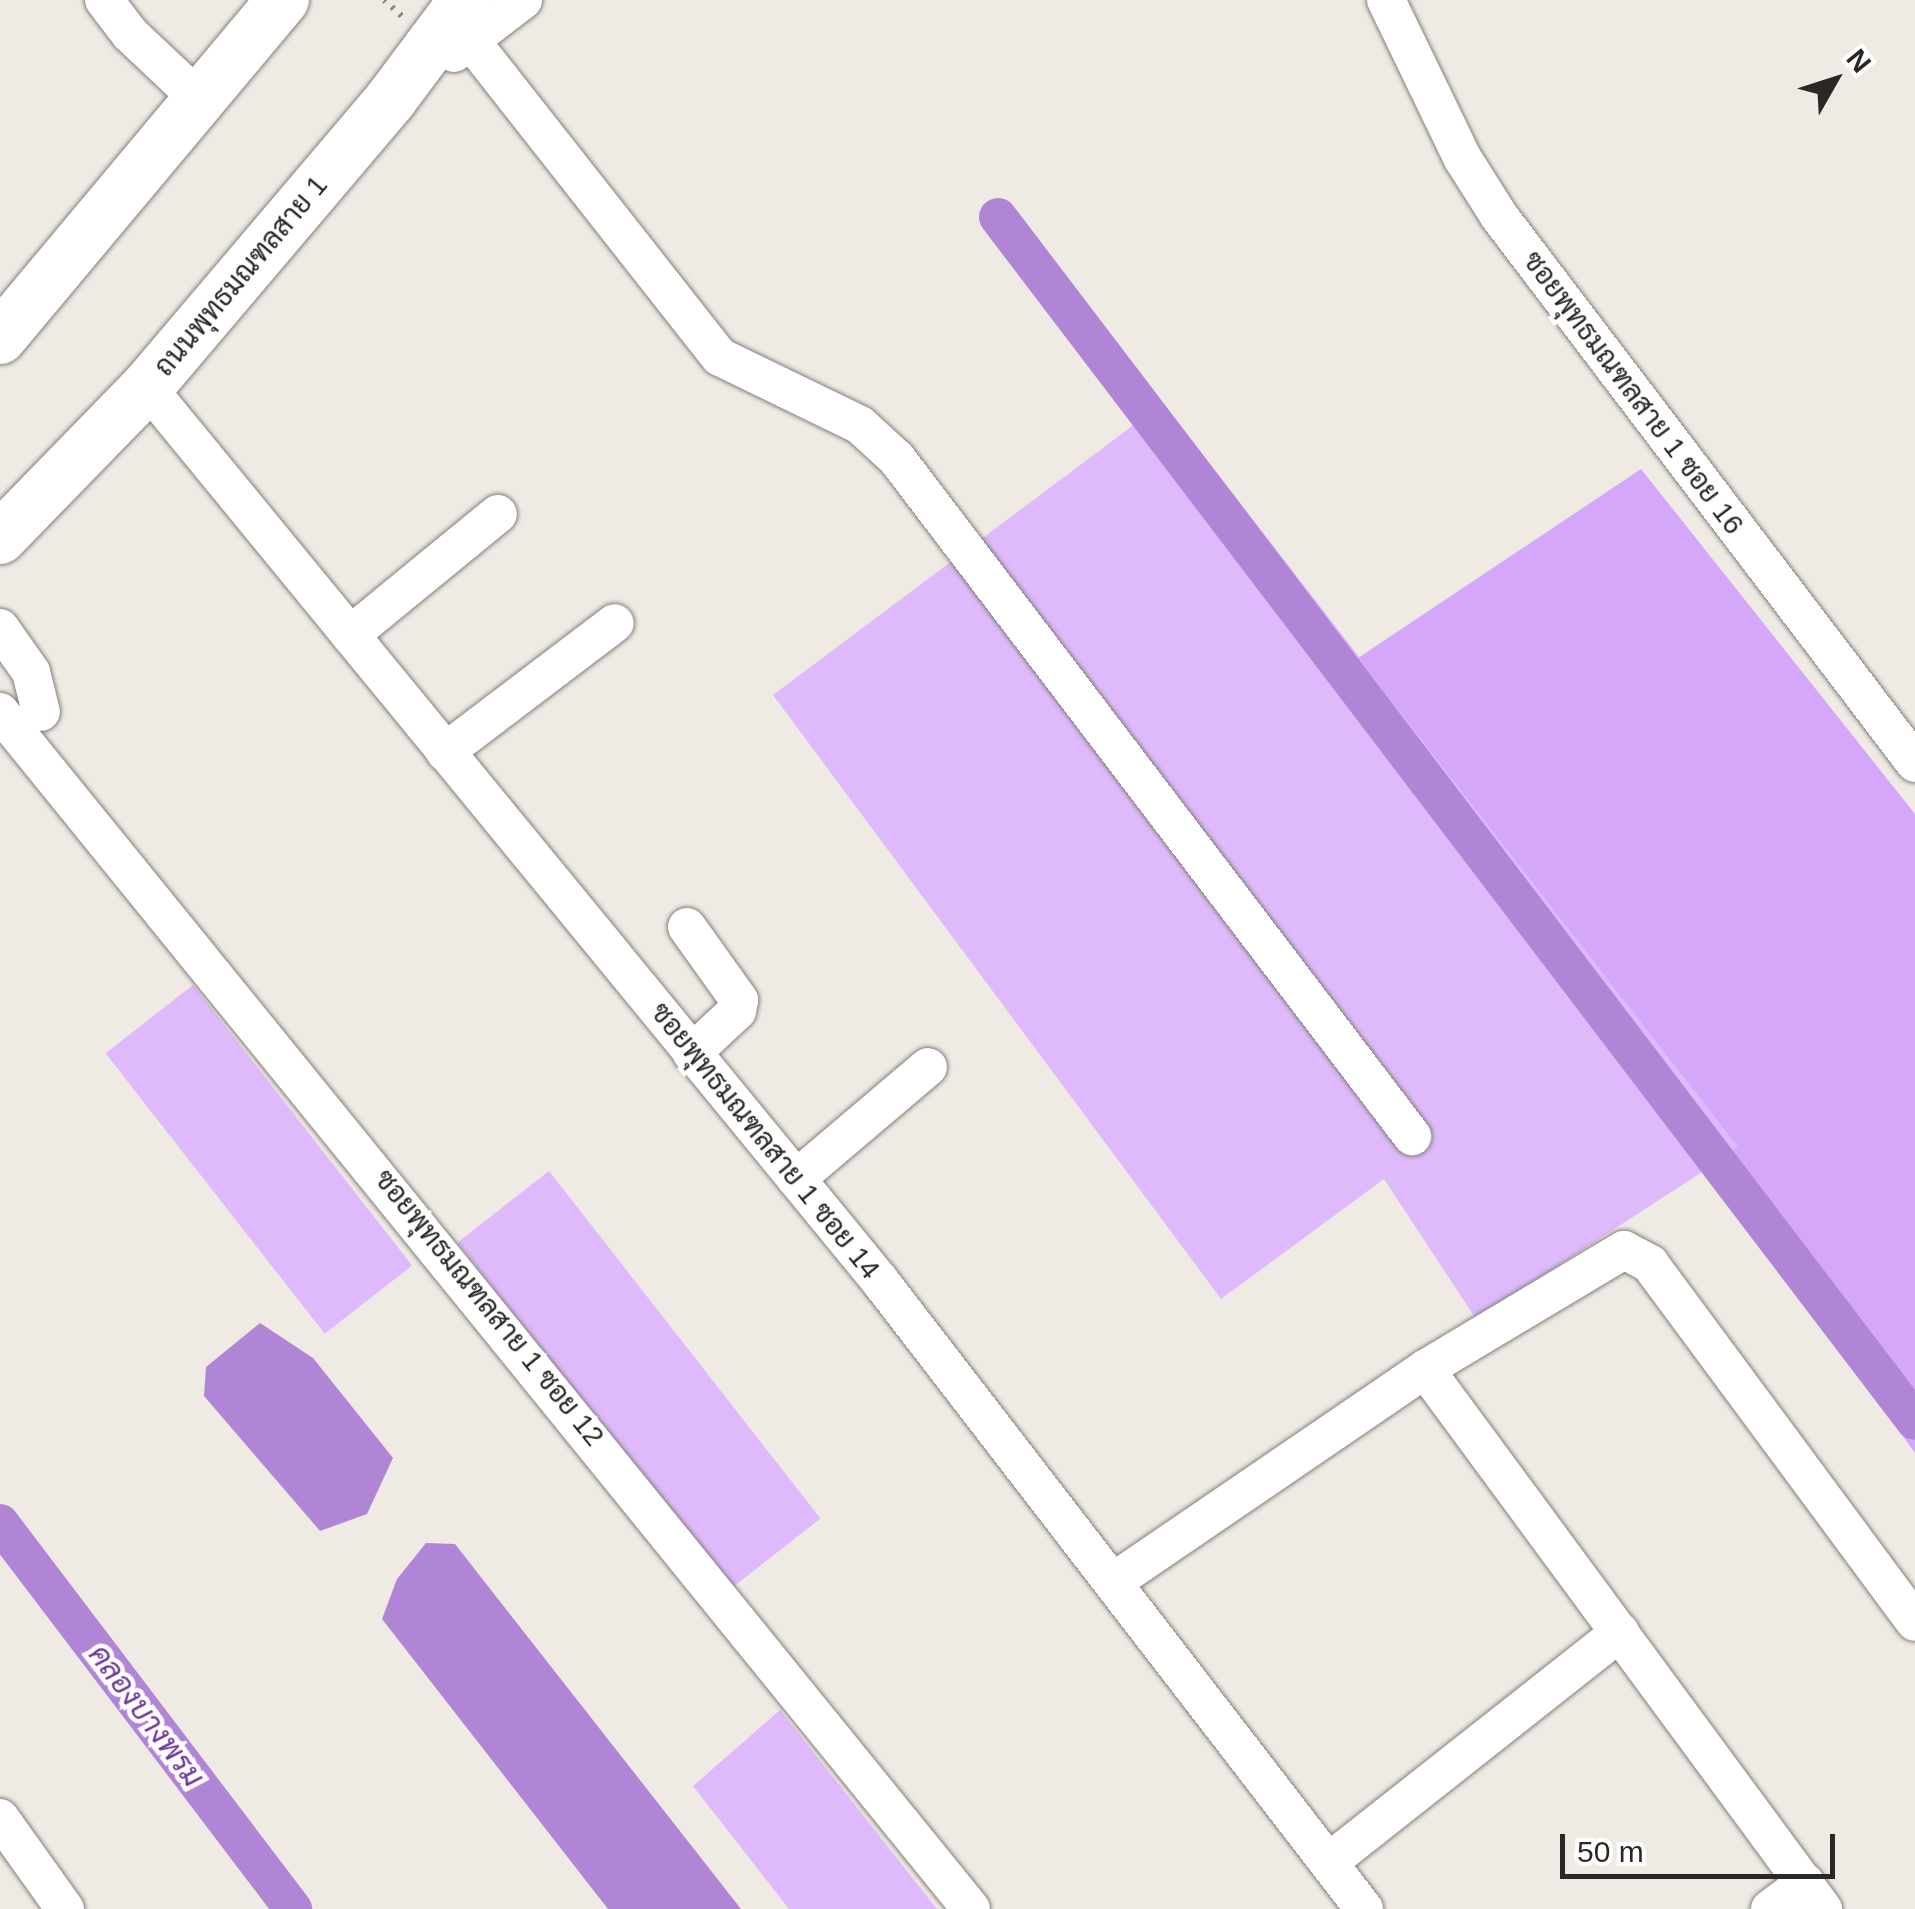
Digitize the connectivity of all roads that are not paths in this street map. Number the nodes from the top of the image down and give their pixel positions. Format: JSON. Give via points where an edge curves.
{"nodes":[{"id":1,"x":104,"y":0,"type":"edge"},
{"id":2,"x":283,"y":0,"type":"edge"},
{"id":3,"x":523,"y":0,"type":"edge"},
{"id":4,"x":1386,"y":0,"type":"edge"},
{"id":5,"x":468,"y":20,"type":"edge"},
{"id":6,"x":200,"y":100,"type":"junction"},
{"id":7,"x":5,"y":319,"type":"edge"},
{"id":8,"x":147,"y":387,"type":"junction"},
{"id":9,"x":498,"y":514,"type":"dead end"},
{"id":10,"x":14,"y":526,"type":"edge"},
{"id":11,"x":0,"y":564,"type":"edge"},
{"id":12,"x":615,"y":623,"type":"dead end"},
{"id":13,"x":0,"y":628,"type":"edge"},
{"id":14,"x":350,"y":635,"type":"junction"},
{"id":15,"x":0,"y":712,"type":"edge"},
{"id":16,"x":42,"y":712,"type":"dead end"},
{"id":17,"x":445,"y":752,"type":"junction"},
{"id":18,"x":1915,"y":763,"type":"edge"},
{"id":19,"x":686,"y":928,"type":"dead end"},
{"id":20,"x":692,"y":1053,"type":"junction"},
{"id":21,"x":928,"y":1067,"type":"dead end"},
{"id":22,"x":1412,"y":1136,"type":"dead end"},
{"id":23,"x":796,"y":1180,"type":"junction"},
{"id":24,"x":1425,"y":1369,"type":"junction"},
{"id":25,"x":1113,"y":1582,"type":"junction"},
{"id":26,"x":1915,"y":1622,"type":"edge"},
{"id":27,"x":1620,"y":1632,"type":"junction"},
{"id":28,"x":0,"y":1818,"type":"edge"},
{"id":29,"x":1329,"y":1862,"type":"junction"},
{"id":30,"x":1814,"y":1896,"type":"edge"},
{"id":31,"x":57,"y":1906,"type":"edge"},
{"id":32,"x":972,"y":1909,"type":"edge"},
{"id":33,"x":1364,"y":1909,"type":"edge"},
{"id":34,"x":1770,"y":1909,"type":"edge"}],
"edges":[{"from":1,"to":6,"type":"street"},
{"from":2,"to":6,"type":"main road"},
{"from":3,"to":5,"type":"street"},
{"from":4,"to":18,"type":"street","name":"ซอยพุทธมณฑลสาย 1 ซอย 16","via":[[1463,159],[1499,216]]},
{"from":5,"to":8,"type":"main road","name":"ถนนพุทธมณฑลสาย 1","via":[[391,100]]},
{"from":5,"to":22,"type":"street","via":[[720,357],[860,426],[897,459]]},
{"from":6,"to":7,"type":"main road"},
{"from":8,"to":10,"type":"main road","name":"ถนนพุทธมณฑลสาย 1"},
{"from":8,"to":14,"type":"street","name":"ซอยพุทธมณฑลสาย 1 ซอย 14"},
{"from":9,"to":14,"type":"street"},
{"from":10,"to":11,"type":"main road","name":"ถนนพุทธมณฑลสาย 1"},
{"from":12,"to":17,"type":"street"},
{"from":13,"to":16,"type":"street","via":[[31,672]]},
{"from":14,"to":17,"type":"street","name":"ซอยพุทธมณฑลสาย 1 ซอย 14"},
{"from":15,"to":32,"type":"street","name":"ซอยพุทธมณฑลสาย 1 ซอย 12"},
{"from":17,"to":20,"type":"street","name":"ซอยพุทธมณฑลสาย 1 ซอย 14"},
{"from":19,"to":20,"type":"street","via":[[738,1000],[737,1011]]},
{"from":20,"to":23,"type":"street","name":"ซอยพุทธมณฑลสาย 1 ซอย 14"},
{"from":21,"to":23,"type":"street"},
{"from":23,"to":25,"type":"street","name":"ซอยพุทธมณฑลสาย 1 ซอย 14"},
{"from":24,"to":25,"type":"street"},
{"from":24,"to":26,"type":"street","via":[[1624,1250],[1636,1252]]},
{"from":24,"to":27,"type":"street"},
{"from":25,"to":29,"type":"street","name":"ซอยพุทธมณฑลสาย 1 ซอย 14"},
{"from":27,"to":29,"type":"street"},
{"from":27,"to":30,"type":"street"},
{"from":28,"to":31,"type":"street"},
{"from":29,"to":33,"type":"street","name":"ซอยพุทธมณฑลสาย 1 ซอย 14"},
{"from":30,"to":34,"type":"street"}]}
